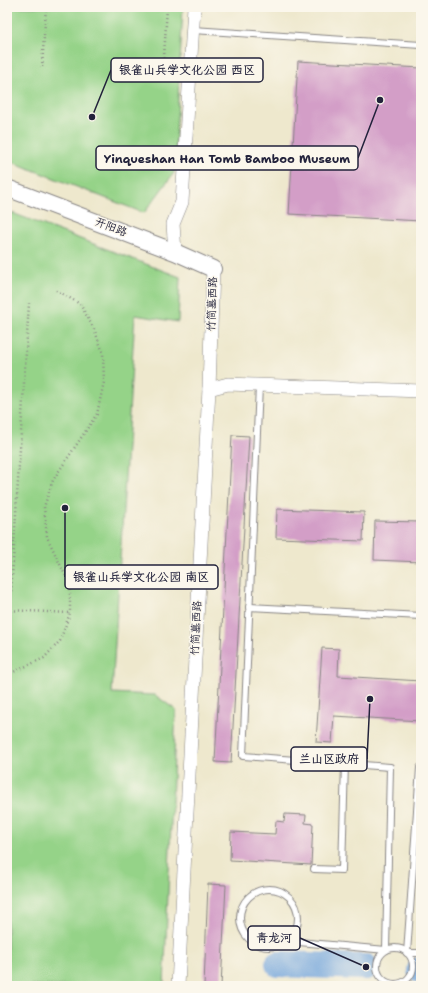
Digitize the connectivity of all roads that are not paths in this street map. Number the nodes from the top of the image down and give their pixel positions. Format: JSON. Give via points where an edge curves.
{"nodes":[{"id":1,"x":194,"y":7,"type":"edge"},
{"id":2,"x":192,"y":30,"type":"junction"},
{"id":3,"x":421,"y":45,"type":"edge"},
{"id":4,"x":7,"y":188,"type":"edge"},
{"id":5,"x":175,"y":252,"type":"junction"},
{"id":6,"x":213,"y":270,"type":"joint"},
{"id":7,"x":258,"y":386,"type":"junction"},
{"id":8,"x":209,"y":389,"type":"junction"},
{"id":9,"x":421,"y":391,"type":"edge"},
{"id":10,"x":250,"y":607,"type":"junction"},
{"id":11,"x":421,"y":616,"type":"edge"},
{"id":12,"x":345,"y":763,"type":"junction"},
{"id":13,"x":421,"y":768,"type":"edge"},
{"id":14,"x":314,"y":869,"type":"dead end"},
{"id":15,"x":288,"y":941,"type":"junction"},
{"id":16,"x":386,"y":950,"type":"junction"},
{"id":17,"x":407,"y":953,"type":"junction"},
{"id":18,"x":421,"y":953,"type":"edge"},
{"id":19,"x":384,"y":983,"type":"edge"},
{"id":20,"x":407,"y":983,"type":"edge"},
{"id":21,"x":178,"y":986,"type":"edge"}],
"edges":[{"from":1,"to":2,"type":"street"},
{"from":2,"to":3,"type":"lane"},
{"from":2,"to":5,"type":"street","via":[[182,202],[173,224]]},
{"from":4,"to":5,"type":"street","name":"开阳路"},
{"from":5,"to":6,"type":"street","name":"开阳路"},
{"from":6,"to":8,"type":"street","name":"竹简墓西路"},
{"from":7,"to":8,"type":"street","via":[[228,384]]},
{"from":7,"to":9,"type":"street"},
{"from":7,"to":10,"type":"lane"},
{"from":8,"to":21,"type":"street","name":"竹简墓西路"},
{"from":10,"to":11,"type":"lane"},
{"from":10,"to":12,"type":"lane","via":[[244,756]]},
{"from":12,"to":14,"type":"lane","via":[[342,870]]},
{"from":12,"to":16,"type":"lane","via":[[390,767]]},
{"from":13,"to":17,"type":"lane"},
{"from":15,"to":15,"type":"lane","via":[[295,933],[298,923],[294,903],[279,890],[269,888],[250,895],[240,911],[239,920],[246,937],[253,944],[271,948]]},
{"from":15,"to":16,"type":"lane"},
{"from":16,"to":17,"type":"lane","via":[[397,948]]},
{"from":16,"to":19,"type":"lane","via":[[378,958],[377,964],[377,970]]},
{"from":17,"to":18,"type":"lane"},
{"from":17,"to":20,"type":"lane","via":[[413,962]]},
{"from":19,"to":20,"type":"lane"}]}
